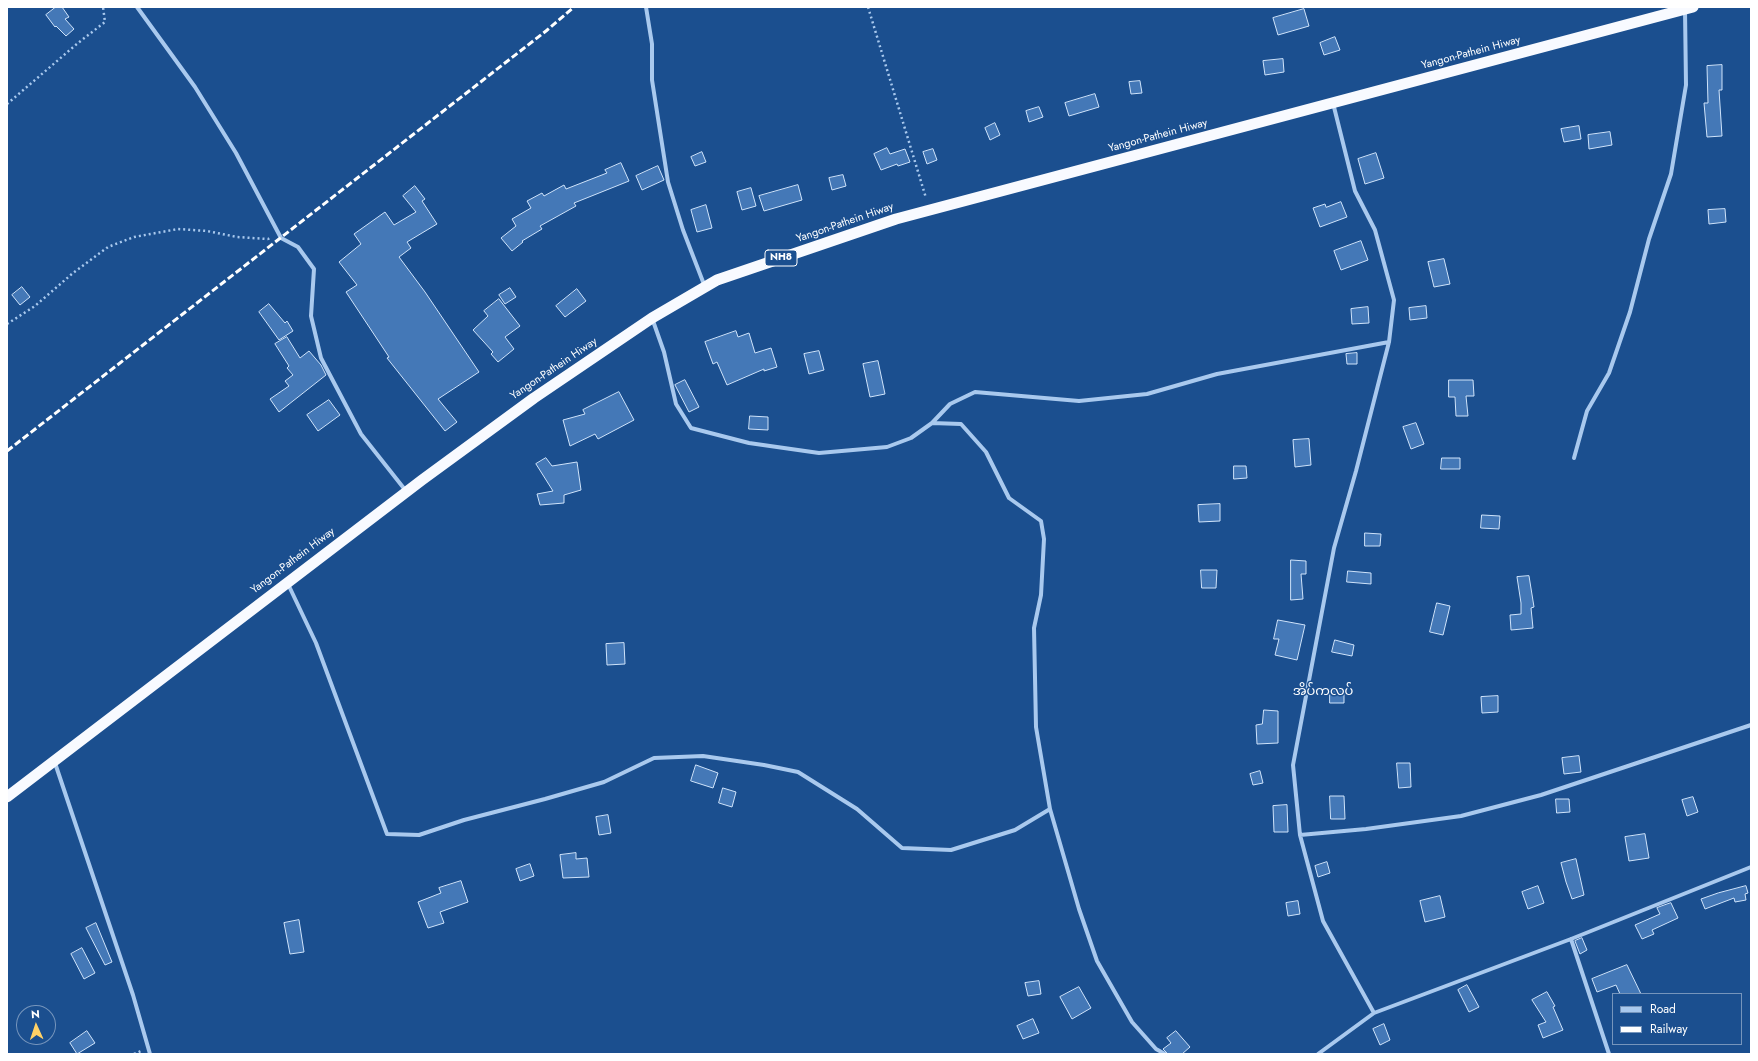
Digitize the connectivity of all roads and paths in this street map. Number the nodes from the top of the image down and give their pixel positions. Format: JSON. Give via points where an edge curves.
{"nodes":[{"id":1,"x":103,"y":7,"type":"edge"},
{"id":2,"x":137,"y":7,"type":"edge"},
{"id":3,"x":646,"y":7,"type":"edge"},
{"id":4,"x":868,"y":7,"type":"edge"},
{"id":5,"x":1689,"y":8,"type":"edge"},
{"id":6,"x":1333,"y":103,"type":"junction"},
{"id":7,"x":7,"y":104,"type":"edge"},
{"id":8,"x":930,"y":210,"type":"junction"},
{"id":9,"x":278,"y":234,"type":"junction"},
{"id":10,"x":705,"y":287,"type":"junction"},
{"id":11,"x":652,"y":318,"type":"junction"},
{"id":12,"x":7,"y":324,"type":"edge"},
{"id":13,"x":1390,"y":342,"type":"junction"},
{"id":14,"x":932,"y":423,"type":"junction"},
{"id":15,"x":1574,"y":458,"type":"dead end"},
{"id":16,"x":406,"y":492,"type":"junction"},
{"id":17,"x":287,"y":582,"type":"junction"},
{"id":18,"x":1751,"y":725,"type":"edge"},
{"id":19,"x":54,"y":760,"type":"junction"},
{"id":20,"x":7,"y":796,"type":"edge"},
{"id":21,"x":1050,"y":809,"type":"junction"},
{"id":22,"x":1300,"y":835,"type":"junction"},
{"id":23,"x":1751,"y":866,"type":"edge"},
{"id":24,"x":1571,"y":938,"type":"junction"},
{"id":25,"x":1374,"y":1013,"type":"junction"},
{"id":26,"x":150,"y":1054,"type":"edge"},
{"id":27,"x":1165,"y":1054,"type":"edge"},
{"id":28,"x":1318,"y":1054,"type":"edge"},
{"id":29,"x":1609,"y":1054,"type":"edge"}],
"edges":[{"from":1,"to":7,"type":"path","via":[[105,22]]},
{"from":2,"to":9,"type":"street","via":[[203,100],[236,153]]},
{"from":3,"to":10,"type":"street","via":[[652,44],[652,80],[668,182]]},
{"from":4,"to":8,"type":"path"},
{"from":5,"to":6,"type":"highway","name":"Yangon-Pathein Hiway","number":"NH8"},
{"from":5,"to":15,"type":"street","via":[[1686,85],[1671,174],[1630,312],[1609,373],[1587,411]]},
{"from":6,"to":8,"type":"highway","name":"Yangon-Pathein Hiway","number":"NH8"},
{"from":6,"to":13,"type":"street","via":[[1355,190],[1375,230],[1394,300]]},
{"from":8,"to":10,"type":"highway","name":"Yangon-Pathein Hiway","number":"NH8","via":[[717,280]]},
{"from":9,"to":12,"type":"path","via":[[268,239],[178,230],[134,237],[108,247],[35,306]]},
{"from":9,"to":16,"type":"street","via":[[280,238],[298,247],[314,270],[311,316],[321,358],[361,434]]},
{"from":10,"to":11,"type":"highway","name":"Yangon-Pathein Hiway","number":"NH8"},
{"from":11,"to":14,"type":"street","via":[[664,352],[676,404],[691,428],[749,443],[819,453],[887,447],[911,438]]},
{"from":11,"to":16,"type":"highway","name":"Yangon-Pathein Hiway","number":"NH8","via":[[534,398]]},
{"from":13,"to":14,"type":"street","via":[[1217,374],[1146,394],[1079,401],[975,392],[950,404]]},
{"from":13,"to":22,"type":"street","via":[[1334,548],[1306,691],[1293,766]]},
{"from":14,"to":21,"type":"street","via":[[961,424],[986,452],[1009,498],[1041,521],[1044,539],[1041,595],[1034,628],[1036,727]]},
{"from":16,"to":17,"type":"highway","name":"Yangon-Pathein Hiway","number":"NH8"},
{"from":17,"to":19,"type":"highway","name":"Yangon-Pathein Hiway","number":"NH8"},
{"from":17,"to":21,"type":"street","via":[[316,643],[387,834],[419,835],[464,820],[604,782],[654,758],[704,756],[798,772],[857,809],[902,848],[951,850],[1015,830]]},
{"from":18,"to":22,"type":"street","via":[[1541,795],[1461,816]]},
{"from":19,"to":20,"type":"highway","name":"Yangon-Pathein Hiway","number":"NH8"},
{"from":19,"to":26,"type":"street"},
{"from":21,"to":27,"type":"street","via":[[1097,962],[1132,1022],[1156,1049]]},
{"from":22,"to":25,"type":"street","via":[[1323,921]]},
{"from":23,"to":24,"type":"street"},
{"from":24,"to":25,"type":"street"},
{"from":24,"to":29,"type":"street"},
{"from":25,"to":28,"type":"street"}]}
